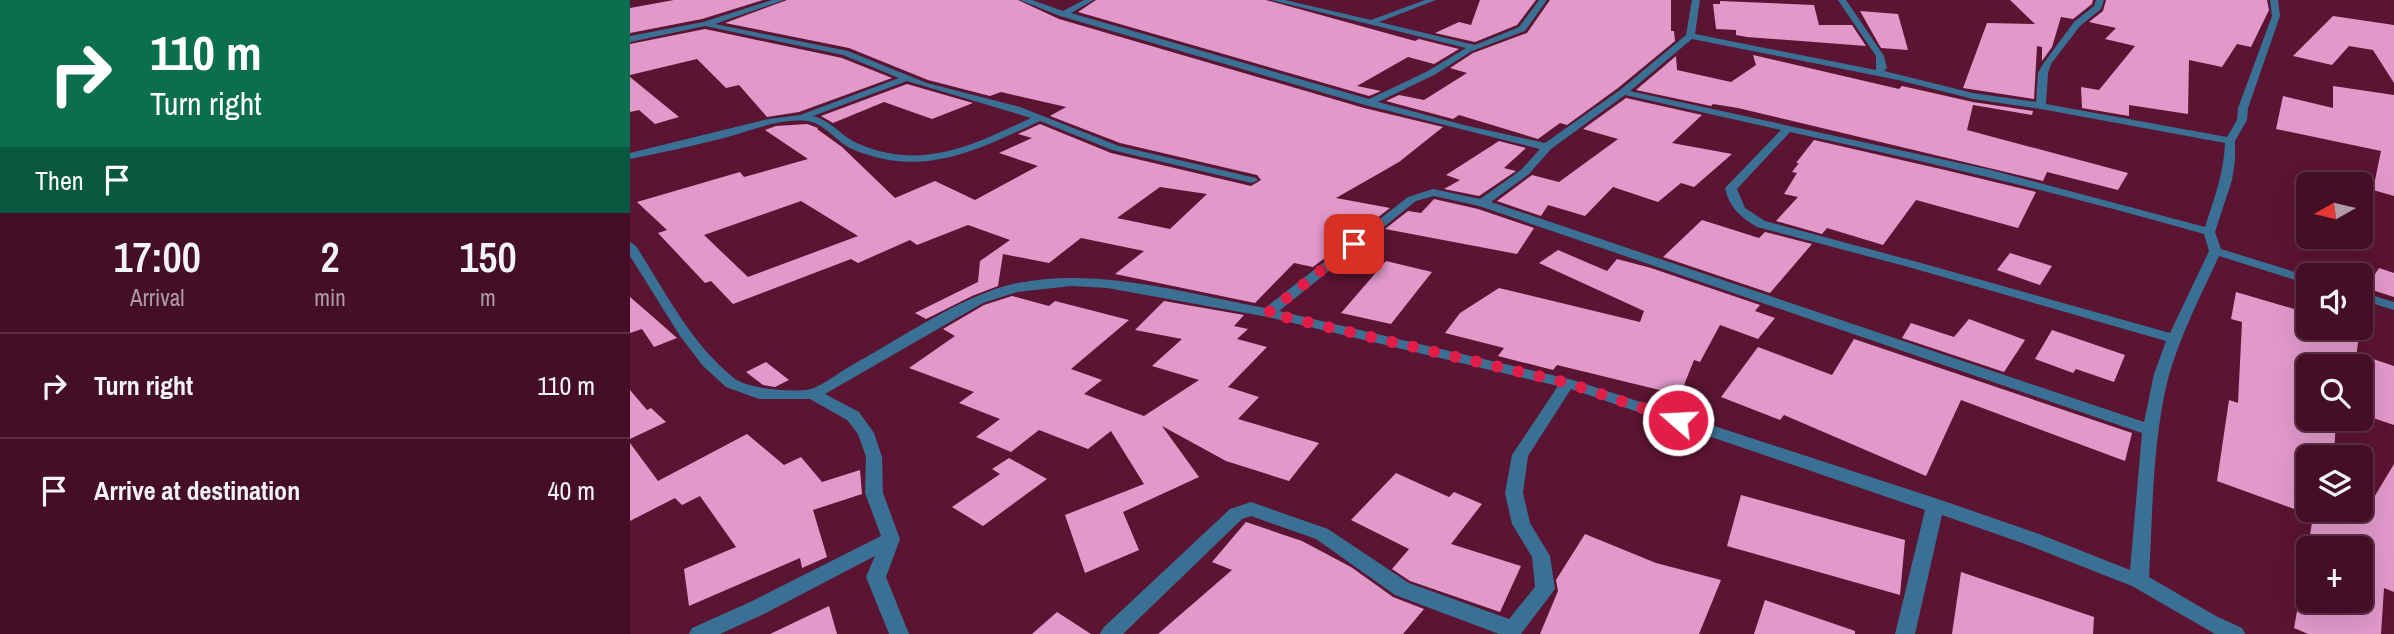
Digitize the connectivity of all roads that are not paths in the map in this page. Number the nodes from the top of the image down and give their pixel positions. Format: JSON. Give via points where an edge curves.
{"nodes":[{"id":1,"x":780,"y":0,"type":"edge"},
{"id":2,"x":1024,"y":0,"type":"edge"},
{"id":3,"x":1090,"y":0,"type":"edge"},
{"id":4,"x":1275,"y":0,"type":"edge"},
{"id":5,"x":1432,"y":0,"type":"edge"},
{"id":6,"x":1542,"y":0,"type":"edge"},
{"id":7,"x":1696,"y":0,"type":"edge"},
{"id":8,"x":1842,"y":0,"type":"edge"},
{"id":9,"x":2099,"y":0,"type":"edge"},
{"id":10,"x":2274,"y":0,"type":"edge"},
{"id":11,"x":1063,"y":13,"type":"junction"},
{"id":12,"x":1374,"y":22,"type":"junction"},
{"id":13,"x":705,"y":24,"type":"junction"},
{"id":14,"x":1690,"y":36,"type":"junction"},
{"id":15,"x":630,"y":39,"type":"edge"},
{"id":16,"x":1473,"y":49,"type":"junction"},
{"id":17,"x":1878,"y":74,"type":"junction"},
{"id":18,"x":908,"y":78,"type":"junction"},
{"id":19,"x":1623,"y":92,"type":"junction"},
{"id":20,"x":1368,"y":103,"type":"junction"},
{"id":21,"x":2041,"y":106,"type":"junction"},
{"id":22,"x":799,"y":118,"type":"junction"},
{"id":23,"x":1039,"y":118,"type":"junction"},
{"id":24,"x":1787,"y":129,"type":"junction"},
{"id":25,"x":2230,"y":141,"type":"junction"},
{"id":26,"x":1547,"y":147,"type":"junction"},
{"id":27,"x":630,"y":156,"type":"edge"},
{"id":28,"x":1252,"y":180,"type":"dead end"},
{"id":29,"x":1482,"y":203,"type":"junction"},
{"id":30,"x":2208,"y":232,"type":"junction"},
{"id":31,"x":630,"y":246,"type":"edge"},
{"id":32,"x":2215,"y":251,"type":"junction"},
{"id":33,"x":2296,"y":276,"type":"edge"},
{"id":34,"x":2373,"y":300,"type":"edge"},
{"id":35,"x":2394,"y":306,"type":"edge"},
{"id":36,"x":1268,"y":313,"type":"junction"},
{"id":37,"x":2174,"y":339,"type":"junction"},
{"id":38,"x":1568,"y":383,"type":"junction"},
{"id":39,"x":813,"y":394,"type":"junction"},
{"id":40,"x":2151,"y":430,"type":"junction"},
{"id":41,"x":1935,"y":505,"type":"junction"},
{"id":42,"x":891,"y":539,"type":"junction"},
{"id":43,"x":2139,"y":581,"type":"junction"},
{"id":44,"x":1511,"y":631,"type":"edge"},
{"id":45,"x":699,"y":634,"type":"edge"},
{"id":46,"x":899,"y":634,"type":"edge"},
{"id":47,"x":1110,"y":634,"type":"edge"},
{"id":48,"x":1905,"y":634,"type":"edge"},
{"id":49,"x":2235,"y":634,"type":"edge"}],
"edges":[{"from":1,"to":13,"type":"street"},
{"from":2,"to":11,"type":"street"},
{"from":3,"to":11,"type":"street"},
{"from":4,"to":12,"type":"street"},
{"from":5,"to":12,"type":"street"},
{"from":6,"to":16,"type":"street","via":[[1522,29]]},
{"from":7,"to":14,"type":"street"},
{"from":8,"to":17,"type":"street","via":[[1880,56]]},
{"from":9,"to":21,"type":"street","via":[[2098,7],[2077,24],[2047,64]]},
{"from":10,"to":25,"type":"street","via":[[2276,16],[2266,49],[2242,120]]},
{"from":11,"to":20,"type":"street"},
{"from":12,"to":16,"type":"street"},
{"from":13,"to":15,"type":"street"},
{"from":13,"to":18,"type":"street","via":[[845,53]]},
{"from":14,"to":17,"type":"street"},
{"from":14,"to":19,"type":"street"},
{"from":16,"to":20,"type":"street"},
{"from":17,"to":21,"type":"street"},
{"from":18,"to":22,"type":"street"},
{"from":18,"to":23,"type":"street"},
{"from":19,"to":24,"type":"street"},
{"from":19,"to":26,"type":"street"},
{"from":20,"to":26,"type":"street","via":[[1478,134]]},
{"from":21,"to":25,"type":"street"},
{"from":22,"to":23,"type":"street","via":[[816,119],[853,145],[878,154],[922,161],[962,154]]},
{"from":22,"to":27,"type":"street"},
{"from":23,"to":28,"type":"street","via":[[1116,148]]},
{"from":24,"to":30,"type":"street","via":[[2017,181]]},
{"from":24,"to":37,"type":"street","via":[[1731,188],[1737,208],[1745,215],[1762,224],[1877,252]]},
{"from":25,"to":30,"type":"street","via":[[2228,171]]},
{"from":26,"to":29,"type":"street","via":[[1525,172]]},
{"from":29,"to":36,"type":"street","via":[[1433,192],[1412,199]]},
{"from":29,"to":40,"type":"street"},
{"from":30,"to":32,"type":"street"},
{"from":31,"to":39,"type":"street","via":[[685,333],[731,384],[759,394]]},
{"from":32,"to":33,"type":"street"},
{"from":32,"to":37,"type":"street"},
{"from":34,"to":35,"type":"street"},
{"from":36,"to":38,"type":"street"},
{"from":36,"to":39,"type":"street","via":[[1107,284],[1038,284],[978,300]]},
{"from":37,"to":40,"type":"street"},
{"from":38,"to":41,"type":"street"},
{"from":38,"to":44,"type":"street","via":[[1520,455],[1514,493],[1521,524],[1541,556],[1545,589]]},
{"from":39,"to":42,"type":"street","via":[[853,416],[866,433],[874,457],[874,493]]},
{"from":40,"to":43,"type":"street"},
{"from":41,"to":43,"type":"street"},
{"from":41,"to":48,"type":"street"},
{"from":42,"to":45,"type":"street"},
{"from":42,"to":46,"type":"street","via":[[876,577]]},
{"from":43,"to":49,"type":"street"},
{"from":44,"to":47,"type":"street","via":[[1402,589],[1322,534],[1251,509],[1236,514]]}]}
